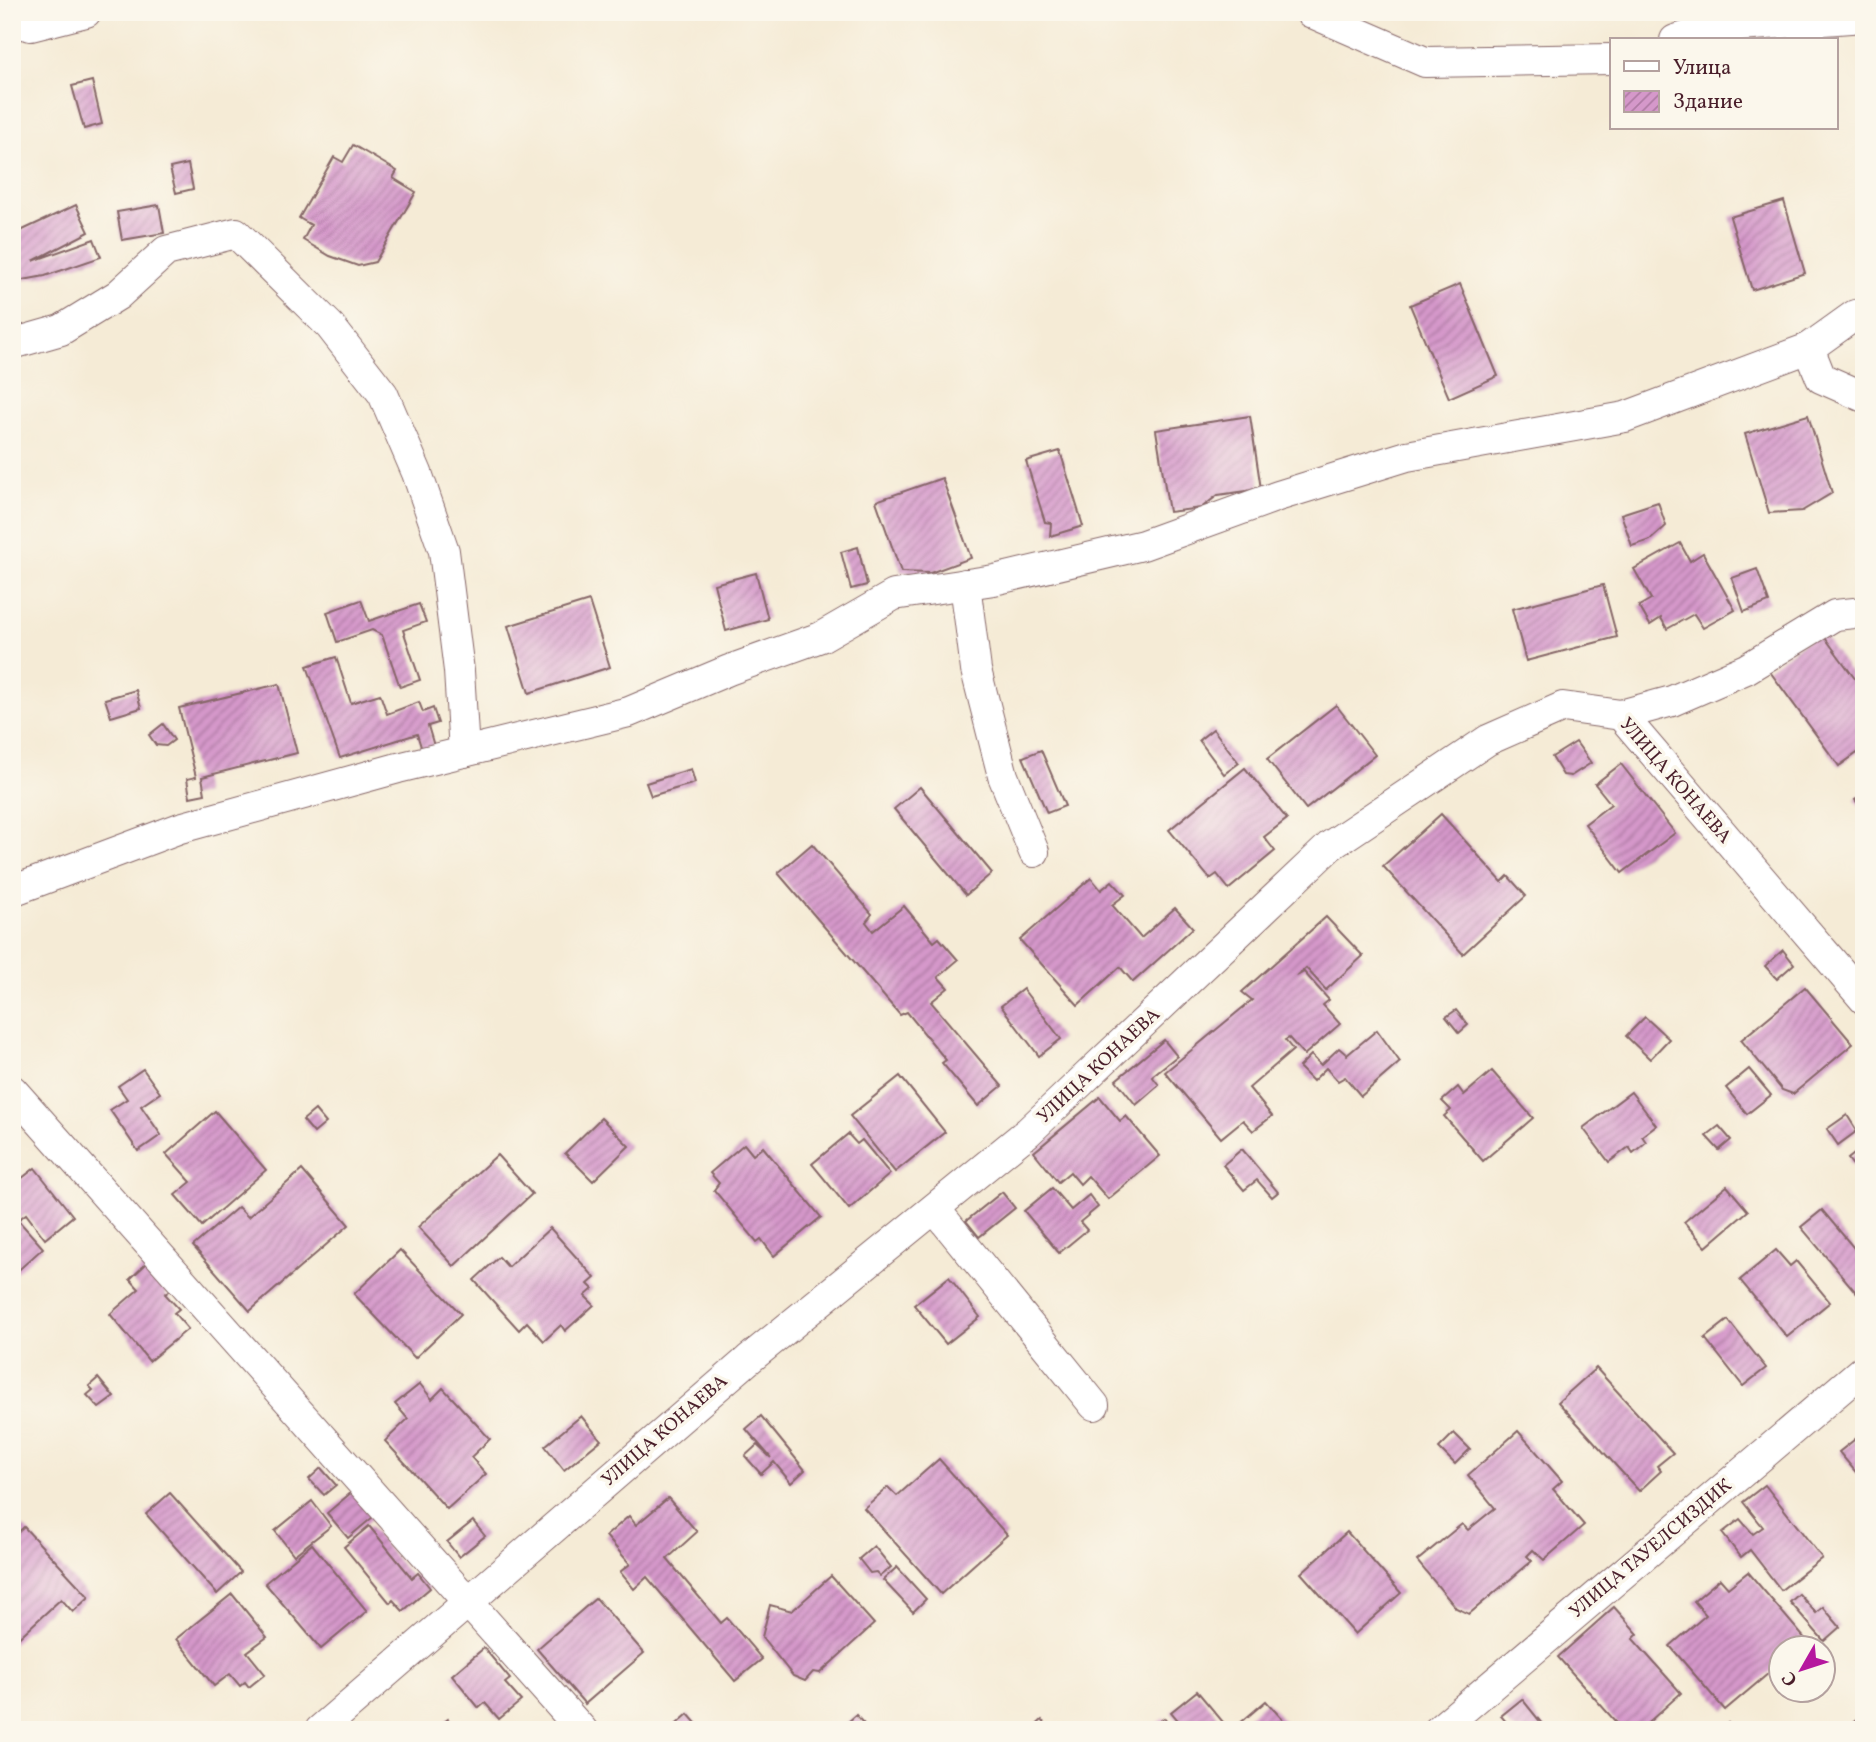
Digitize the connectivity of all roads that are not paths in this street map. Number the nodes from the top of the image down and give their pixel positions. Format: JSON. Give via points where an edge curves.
{"nodes":[{"id":1,"x":86,"y":12,"type":"edge"},
{"id":2,"x":1310,"y":12,"type":"edge"},
{"id":3,"x":1864,"y":17,"type":"edge"},
{"id":4,"x":12,"y":21,"type":"edge"},
{"id":5,"x":1682,"y":38,"type":"edge"},
{"id":6,"x":1610,"y":59,"type":"edge"},
{"id":7,"x":1864,"y":313,"type":"edge"},
{"id":8,"x":12,"y":344,"type":"edge"},
{"id":9,"x":1809,"y":348,"type":"junction"},
{"id":10,"x":1864,"y":397,"type":"edge"},
{"id":11,"x":965,"y":584,"type":"junction"},
{"id":12,"x":1864,"y":612,"type":"edge"},
{"id":13,"x":1620,"y":715,"type":"junction"},
{"id":14,"x":464,"y":752,"type":"junction"},
{"id":15,"x":1034,"y":852,"type":"dead end"},
{"id":16,"x":12,"y":891,"type":"edge"},
{"id":17,"x":1864,"y":999,"type":"edge"},
{"id":18,"x":12,"y":1090,"type":"edge"},
{"id":19,"x":935,"y":1209,"type":"junction"},
{"id":20,"x":1864,"y":1369,"type":"edge"},
{"id":21,"x":1094,"y":1405,"type":"dead end"},
{"id":22,"x":470,"y":1602,"type":"junction"},
{"id":23,"x":320,"y":1730,"type":"edge"},
{"id":24,"x":582,"y":1730,"type":"edge"},
{"id":25,"x":1439,"y":1730,"type":"edge"}],
"edges":[{"from":1,"to":4,"type":"street","via":[[31,26]]},
{"from":2,"to":6,"type":"street","via":[[1425,62]]},
{"from":3,"to":5,"type":"street","via":[[1714,28]]},
{"from":7,"to":9,"type":"street"},
{"from":8,"to":14,"type":"street","via":[[61,330],[118,295],[166,251],[236,233],[330,326],[383,394],[444,551]]},
{"from":9,"to":10,"type":"street","via":[[1821,378]]},
{"from":9,"to":11,"type":"street","via":[[1625,418],[1407,456],[1143,545]]},
{"from":11,"to":14,"type":"street","via":[[894,595],[821,637],[629,712]]},
{"from":11,"to":15,"type":"street","via":[[976,670],[1003,776]]},
{"from":12,"to":13,"type":"street","via":[[1835,615],[1746,669],[1672,701]]},
{"from":13,"to":17,"type":"street","name":"УЛИЦА КОНАЕВА"},
{"from":13,"to":19,"type":"street","name":"УЛИЦА КОНАЕВА","via":[[1563,707],[1488,740],[1330,846],[1028,1132]]},
{"from":14,"to":16,"type":"street","via":[[180,828]]},
{"from":18,"to":22,"type":"street"},
{"from":19,"to":21,"type":"street"},
{"from":19,"to":22,"type":"street","name":"УЛИЦА КОНАЕВА","via":[[748,1360]]},
{"from":20,"to":25,"type":"street","name":"УЛИЦА ТАУЕЛСИЗДИК"},
{"from":22,"to":23,"type":"street","name":"УЛИЦА КОНАЕВА"},
{"from":22,"to":24,"type":"street"}]}
